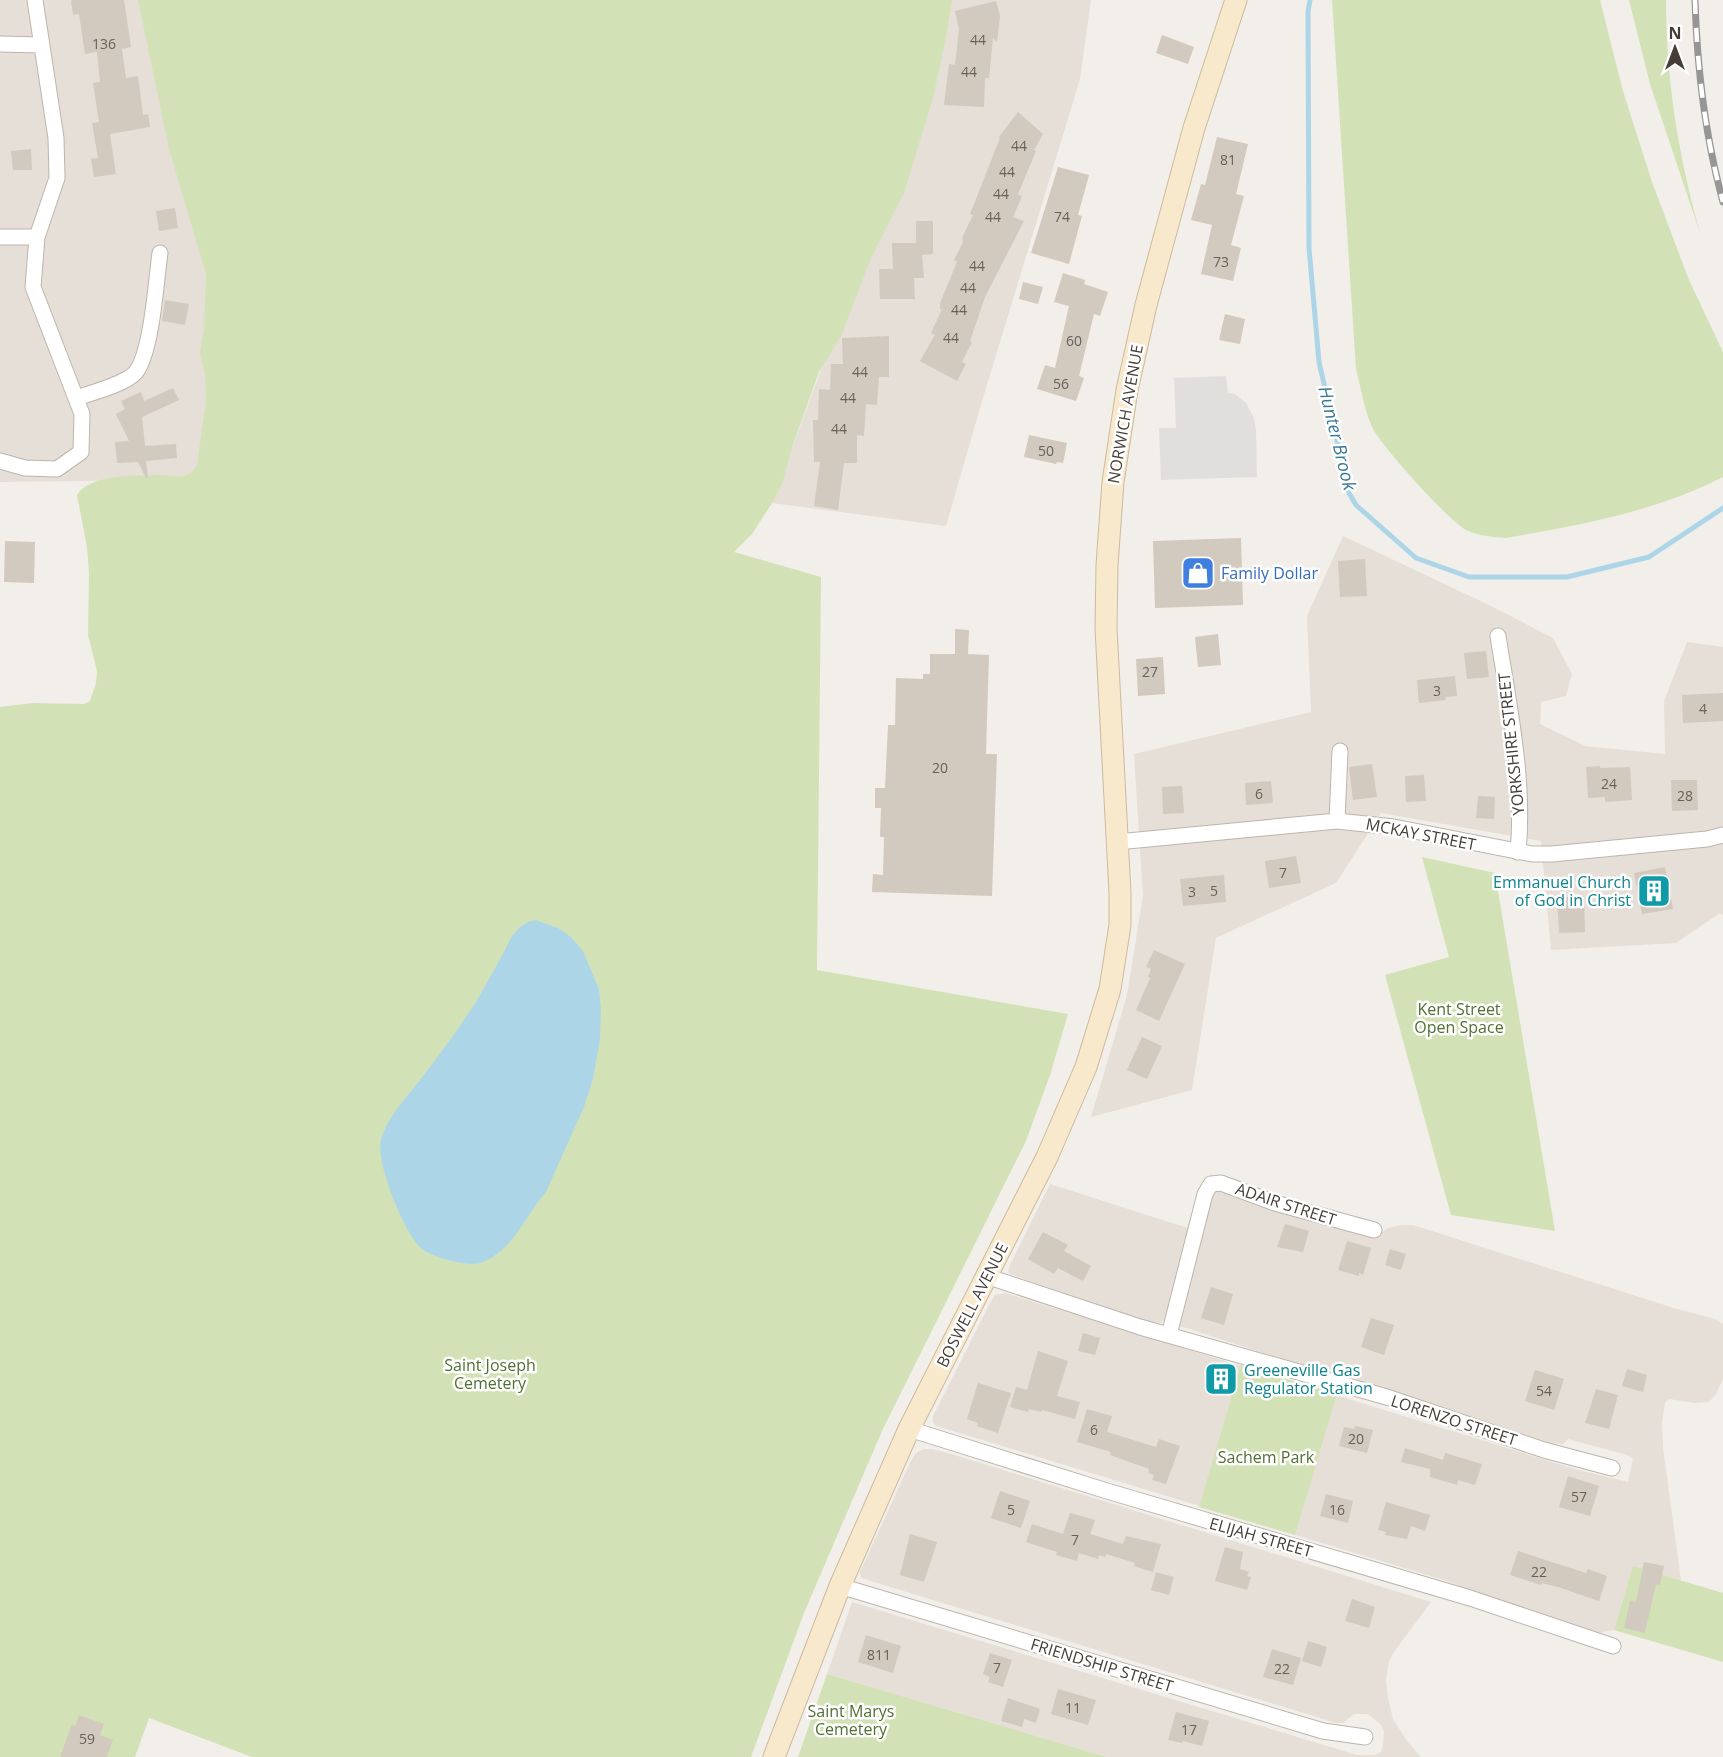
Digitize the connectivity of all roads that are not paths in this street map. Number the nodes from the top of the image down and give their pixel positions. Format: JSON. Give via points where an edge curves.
{"nodes":[{"id":1,"x":35,"y":0,"type":"edge"},
{"id":2,"x":1236,"y":0,"type":"edge"},
{"id":3,"x":0,"y":44,"type":"edge"},
{"id":4,"x":42,"y":45,"type":"junction"},
{"id":5,"x":0,"y":237,"type":"edge"},
{"id":6,"x":37,"y":237,"type":"junction"},
{"id":7,"x":160,"y":253,"type":"dead end"},
{"id":8,"x":76,"y":398,"type":"junction"},
{"id":9,"x":0,"y":461,"type":"edge"},
{"id":10,"x":1498,"y":636,"type":"dead end"},
{"id":11,"x":1340,"y":751,"type":"dead end"},
{"id":12,"x":1337,"y":821,"type":"junction"},
{"id":13,"x":1723,"y":835,"type":"edge"},
{"id":14,"x":1117,"y":842,"type":"junction"},
{"id":15,"x":1518,"y":852,"type":"junction"},
{"id":16,"x":1374,"y":1230,"type":"dead end"},
{"id":17,"x":986,"y":1276,"type":"junction"},
{"id":18,"x":1169,"y":1335,"type":"junction"},
{"id":19,"x":909,"y":1429,"type":"junction"},
{"id":20,"x":1612,"y":1468,"type":"dead end"},
{"id":21,"x":840,"y":1586,"type":"junction"},
{"id":22,"x":1613,"y":1646,"type":"dead end"},
{"id":23,"x":1365,"y":1737,"type":"dead end"},
{"id":24,"x":774,"y":1757,"type":"edge"}],
"edges":[{"from":1,"to":4,"type":"street"},
{"from":2,"to":14,"type":"main road","name":"NORWICH AVENUE","via":[[1194,128],[1146,305],[1127,390],[1113,483],[1106,628]]},
{"from":3,"to":4,"type":"street"},
{"from":4,"to":6,"type":"street","via":[[56,138],[57,178]]},
{"from":5,"to":6,"type":"street"},
{"from":6,"to":8,"type":"street","via":[[33,287]]},
{"from":7,"to":8,"type":"street","via":[[149,330],[136,372]]},
{"from":8,"to":9,"type":"street","via":[[82,414],[81,452],[57,469],[25,468]]},
{"from":10,"to":15,"type":"street","name":"YORKSHIRE STREET","via":[[1517,774]]},
{"from":11,"to":12,"type":"street"},
{"from":12,"to":14,"type":"street","name":"MCKAY STREET"},
{"from":12,"to":15,"type":"street","name":"MCKAY STREET","via":[[1394,827]]},
{"from":13,"to":15,"type":"street","name":"MCKAY STREET","via":[[1552,854]]},
{"from":14,"to":17,"type":"main road","name":"BOSWELL AVENUE","via":[[1120,925],[1110,989],[1086,1067],[1047,1157]]},
{"from":16,"to":18,"type":"street","name":"ADAIR STREET","via":[[1275,1203],[1221,1183],[1210,1184]]},
{"from":17,"to":18,"type":"street","name":"LORENZO STREET"},
{"from":17,"to":19,"type":"main road","name":"BOSWELL AVENUE"},
{"from":18,"to":20,"type":"street","name":"LORENZO STREET","via":[[1390,1398],[1544,1450]]},
{"from":19,"to":21,"type":"main road","name":"BOSWELL AVENUE"},
{"from":19,"to":22,"type":"street","name":"ELIJAH STREET","via":[[1477,1600]]},
{"from":21,"to":23,"type":"street","name":"FRIENDSHIP STREET","via":[[1311,1728]]},
{"from":21,"to":24,"type":"main road","name":"BOSWELL AVENUE"}]}
